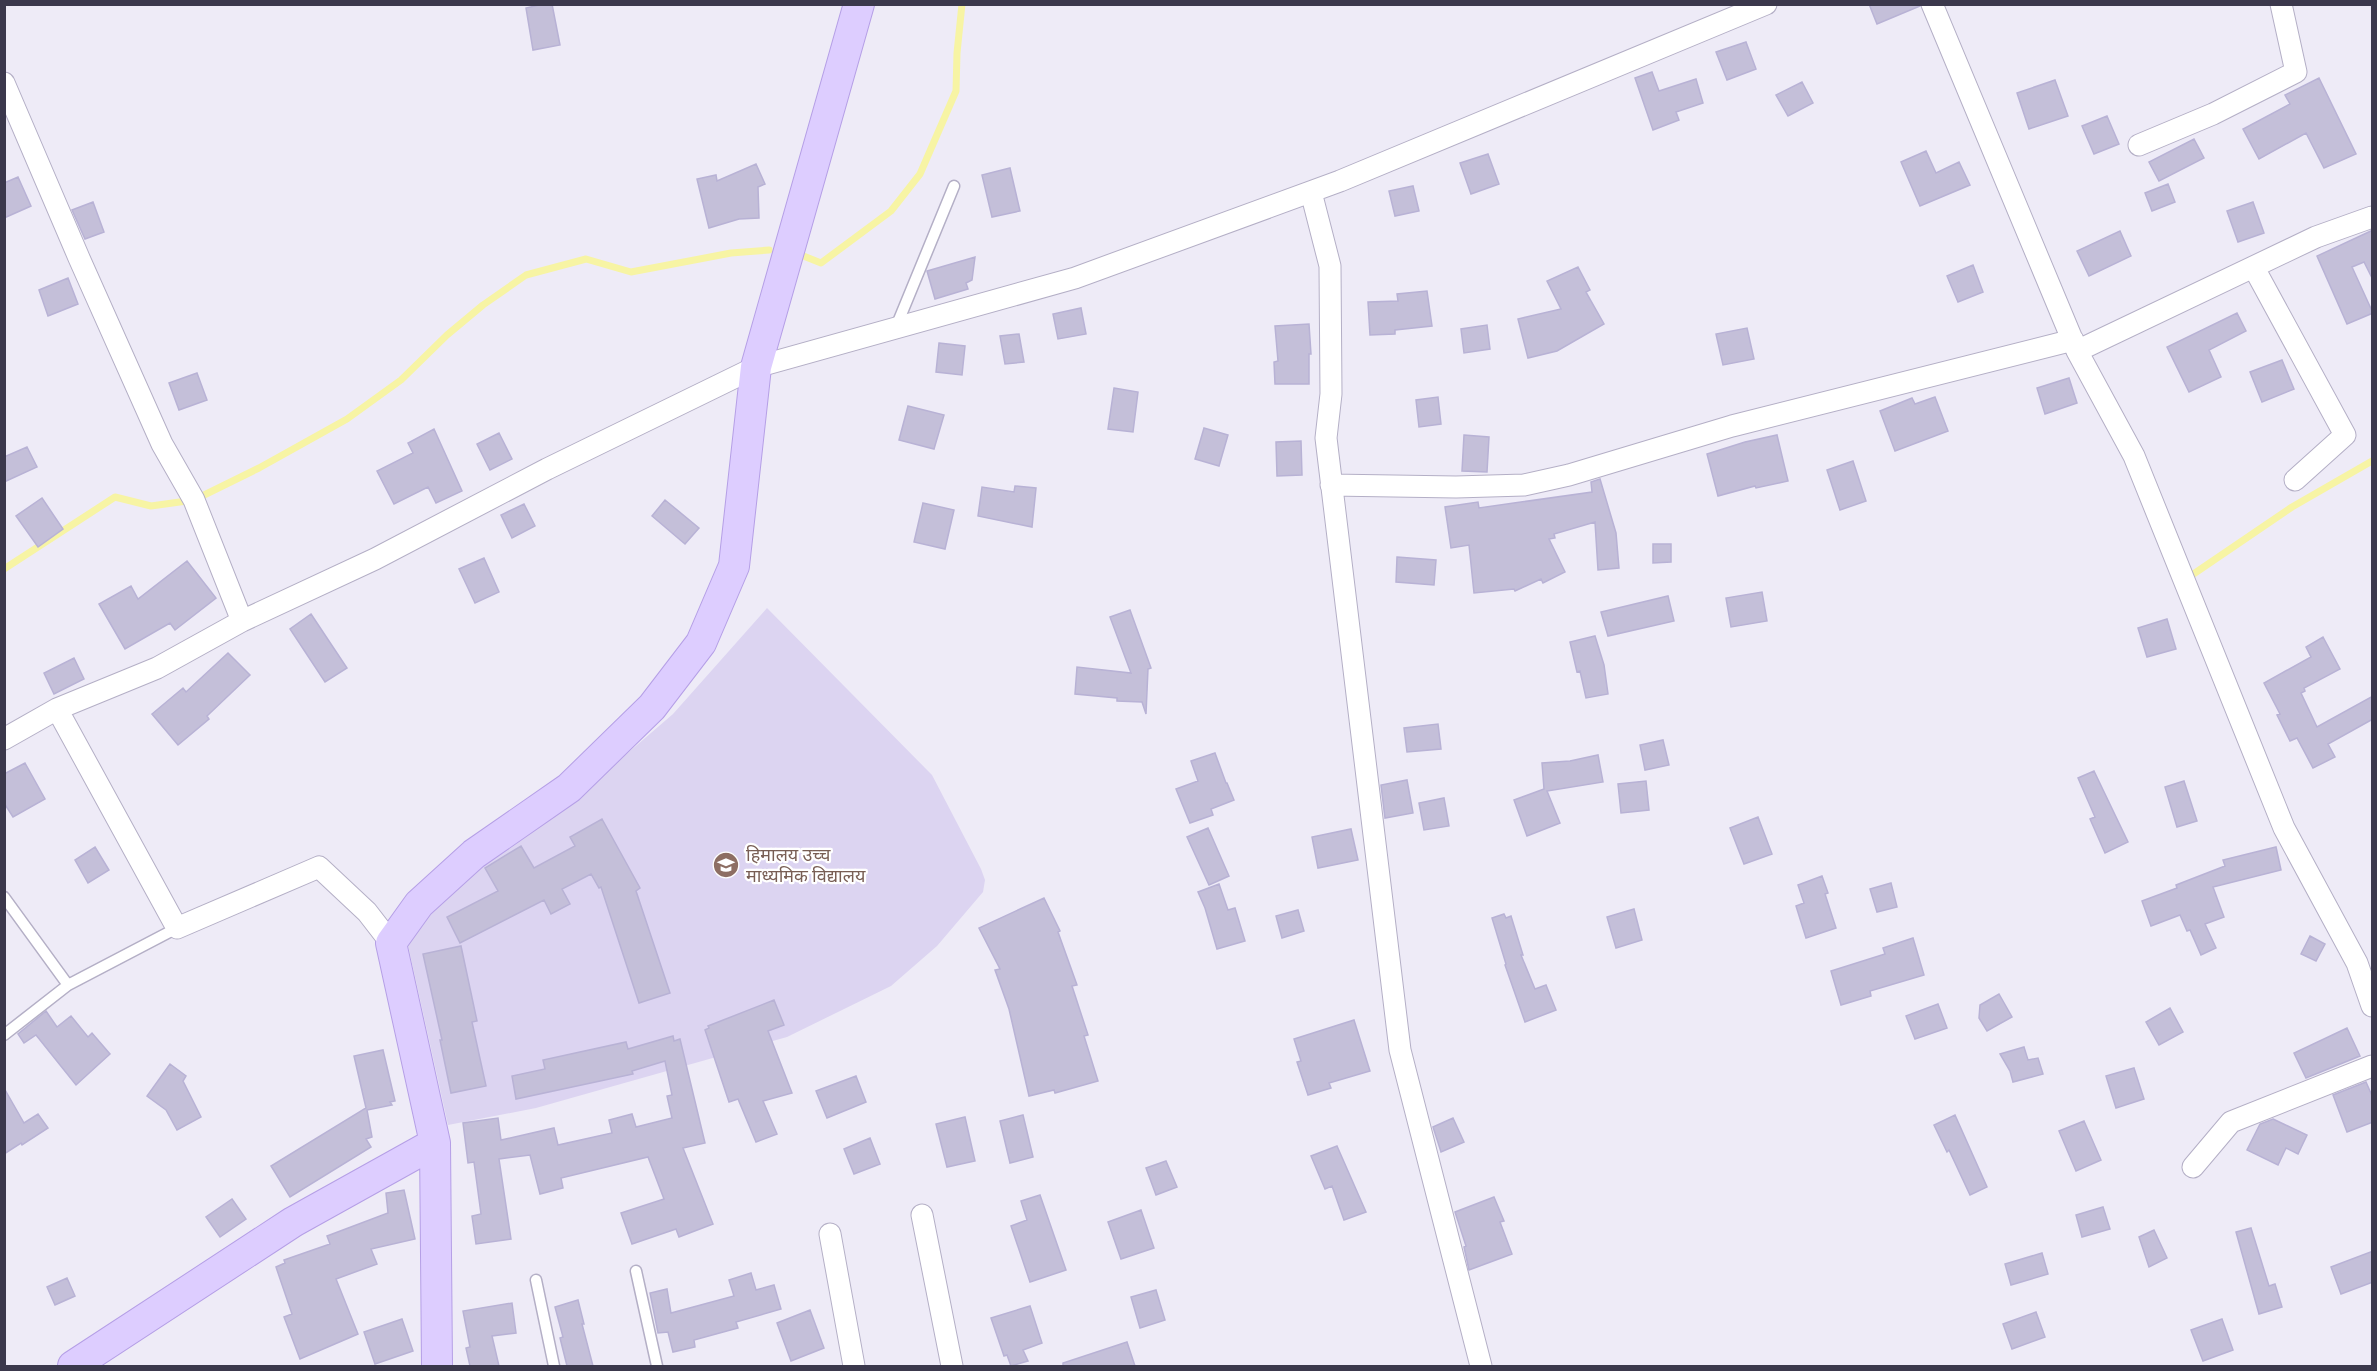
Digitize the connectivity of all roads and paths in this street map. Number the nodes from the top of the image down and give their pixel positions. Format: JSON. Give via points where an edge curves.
{"nodes":[{"id":1,"x":859,"y":4,"type":"edge"},
{"id":2,"x":1766,"y":4,"type":"edge"},
{"id":3,"x":1932,"y":4,"type":"edge"},
{"id":4,"x":2281,"y":4,"type":"edge"},
{"id":5,"x":4,"y":83,"type":"edge"},
{"id":6,"x":2139,"y":146,"type":"dead end"},
{"id":7,"x":954,"y":186,"type":"dead end"},
{"id":8,"x":1311,"y":192,"type":"junction"},
{"id":9,"x":2373,"y":217,"type":"edge"},
{"id":10,"x":2254,"y":268,"type":"junction"},
{"id":11,"x":894,"y":330,"type":"junction"},
{"id":12,"x":2075,"y":346,"type":"junction"},
{"id":13,"x":756,"y":367,"type":"junction"},
{"id":14,"x":2295,"y":480,"type":"dead end"},
{"id":15,"x":1331,"y":485,"type":"junction"},
{"id":16,"x":242,"y":621,"type":"junction"},
{"id":17,"x":57,"y":709,"type":"junction"},
{"id":18,"x":4,"y":739,"type":"edge"},
{"id":19,"x":4,"y":897,"type":"edge"},
{"id":20,"x":177,"y":928,"type":"junction"},
{"id":21,"x":391,"y":943,"type":"junction"},
{"id":22,"x":68,"y":985,"type":"junction"},
{"id":23,"x":2373,"y":1006,"type":"edge"},
{"id":24,"x":4,"y":1035,"type":"edge"},
{"id":25,"x":2373,"y":1066,"type":"edge"},
{"id":26,"x":435,"y":1143,"type":"junction"},
{"id":27,"x":2193,"y":1167,"type":"dead end"},
{"id":28,"x":922,"y":1215,"type":"dead end"},
{"id":29,"x":830,"y":1234,"type":"dead end"},
{"id":30,"x":636,"y":1271,"type":"dead end"},
{"id":31,"x":536,"y":1280,"type":"dead end"},
{"id":32,"x":73,"y":1366,"type":"edge"},
{"id":33,"x":437,"y":1366,"type":"edge"},
{"id":34,"x":554,"y":1366,"type":"edge"},
{"id":35,"x":657,"y":1366,"type":"edge"},
{"id":36,"x":854,"y":1366,"type":"edge"},
{"id":37,"x":952,"y":1366,"type":"edge"},
{"id":38,"x":1481,"y":1366,"type":"edge"}],
"edges":[{"from":1,"to":13,"type":"street"},
{"from":2,"to":8,"type":"street"},
{"from":3,"to":12,"type":"street"},
{"from":4,"to":6,"type":"street","via":[[2296,72]]},
{"from":5,"to":16,"type":"street","via":[[162,444],[194,500]]},
{"from":7,"to":11,"type":"lane"},
{"from":8,"to":11,"type":"street","via":[[1075,278]]},
{"from":8,"to":15,"type":"street","via":[[1330,266],[1331,394],[1326,438]]},
{"from":9,"to":10,"type":"street","via":[[2316,237]]},
{"from":10,"to":12,"type":"street"},
{"from":10,"to":14,"type":"street","via":[[2345,435]]},
{"from":11,"to":13,"type":"street"},
{"from":12,"to":15,"type":"street","via":[[1732,426],[1524,485]]},
{"from":12,"to":23,"type":"street","via":[[2134,456],[2284,828],[2357,963]]},
{"from":13,"to":16,"type":"street","via":[[375,559]]},
{"from":13,"to":21,"type":"street","via":[[734,566],[701,643],[652,707],[578,780],[474,854],[419,904]]},
{"from":15,"to":38,"type":"street","via":[[1400,1050]]},
{"from":16,"to":17,"type":"street","via":[[157,668]]},
{"from":17,"to":18,"type":"street"},
{"from":17,"to":20,"type":"street"},
{"from":19,"to":22,"type":"lane"},
{"from":20,"to":21,"type":"street","via":[[319,867],[367,912]]},
{"from":20,"to":22,"type":"lane"},
{"from":21,"to":26,"type":"street"},
{"from":22,"to":24,"type":"lane"},
{"from":25,"to":27,"type":"street","via":[[2231,1122]]},
{"from":26,"to":32,"type":"street","via":[[293,1222]]},
{"from":26,"to":33,"type":"street"},
{"from":28,"to":37,"type":"street"},
{"from":29,"to":36,"type":"street"},
{"from":30,"to":35,"type":"lane"},
{"from":31,"to":34,"type":"lane"}]}
